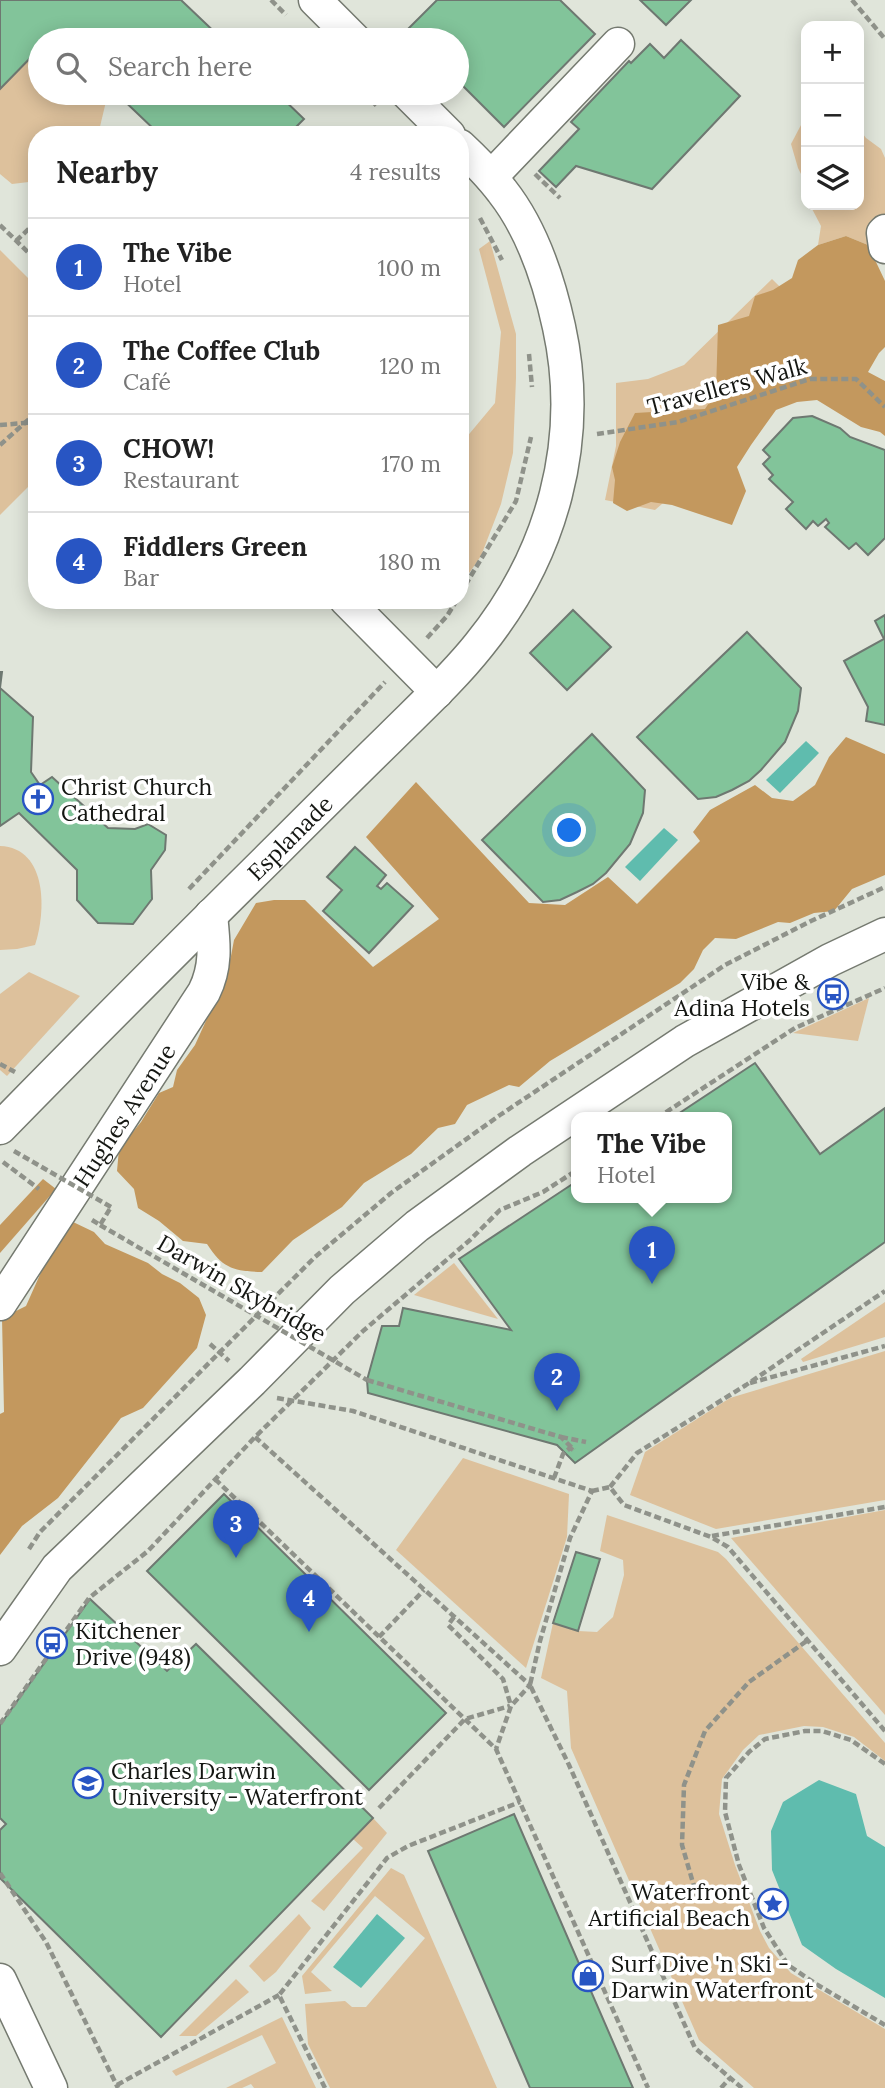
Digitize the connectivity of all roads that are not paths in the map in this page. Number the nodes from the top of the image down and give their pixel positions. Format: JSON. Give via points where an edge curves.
{"nodes":[{"id":1,"x":315,"y":0,"type":"edge"},
{"id":2,"x":343,"y":28,"type":"edge"},
{"id":3,"x":618,"y":44,"type":"dead end"},
{"id":4,"x":419,"y":105,"type":"edge"},
{"id":5,"x":440,"y":126,"type":"edge"},
{"id":6,"x":469,"y":155,"type":"edge"},
{"id":7,"x":491,"y":177,"type":"junction"},
{"id":8,"x":885,"y":232,"type":"edge"},
{"id":9,"x":885,"y":247,"type":"edge"},
{"id":10,"x":355,"y":609,"type":"edge"},
{"id":11,"x":437,"y":692,"type":"junction"},
{"id":12,"x":211,"y":915,"type":"junction"},
{"id":13,"x":885,"y":934,"type":"edge"},
{"id":14,"x":578,"y":1112,"type":"edge"},
{"id":15,"x":571,"y":1117,"type":"edge"},
{"id":16,"x":7,"y":1140,"type":"edge"},
{"id":17,"x":0,"y":1304,"type":"edge"},
{"id":18,"x":0,"y":1649,"type":"edge"},
{"id":19,"x":0,"y":1980,"type":"edge"},
{"id":20,"x":51,"y":2088,"type":"edge"}],
"edges":[{"from":1,"to":2,"type":"street"},
{"from":3,"to":7,"type":"street"},
{"from":4,"to":5,"type":"street"},
{"from":6,"to":7,"type":"street","name":"Esplanade"},
{"from":7,"to":11,"type":"street","name":"Esplanade","via":[[517,212],[554,305],[564,350],[567,439],[559,488],[519,589],[479,645]]},
{"from":8,"to":9,"type":"street"},
{"from":10,"to":11,"type":"street"},
{"from":11,"to":12,"type":"street","name":"Esplanade"},
{"from":12,"to":16,"type":"street","name":"Esplanade"},
{"from":12,"to":17,"type":"street","name":"Hughes Avenue","via":[[214,959],[204,992]]},
{"from":13,"to":14,"type":"street","via":[[685,1041]]},
{"from":15,"to":18,"type":"street","via":[[417,1226],[342,1290],[57,1568]]},
{"from":19,"to":20,"type":"street"}]}
